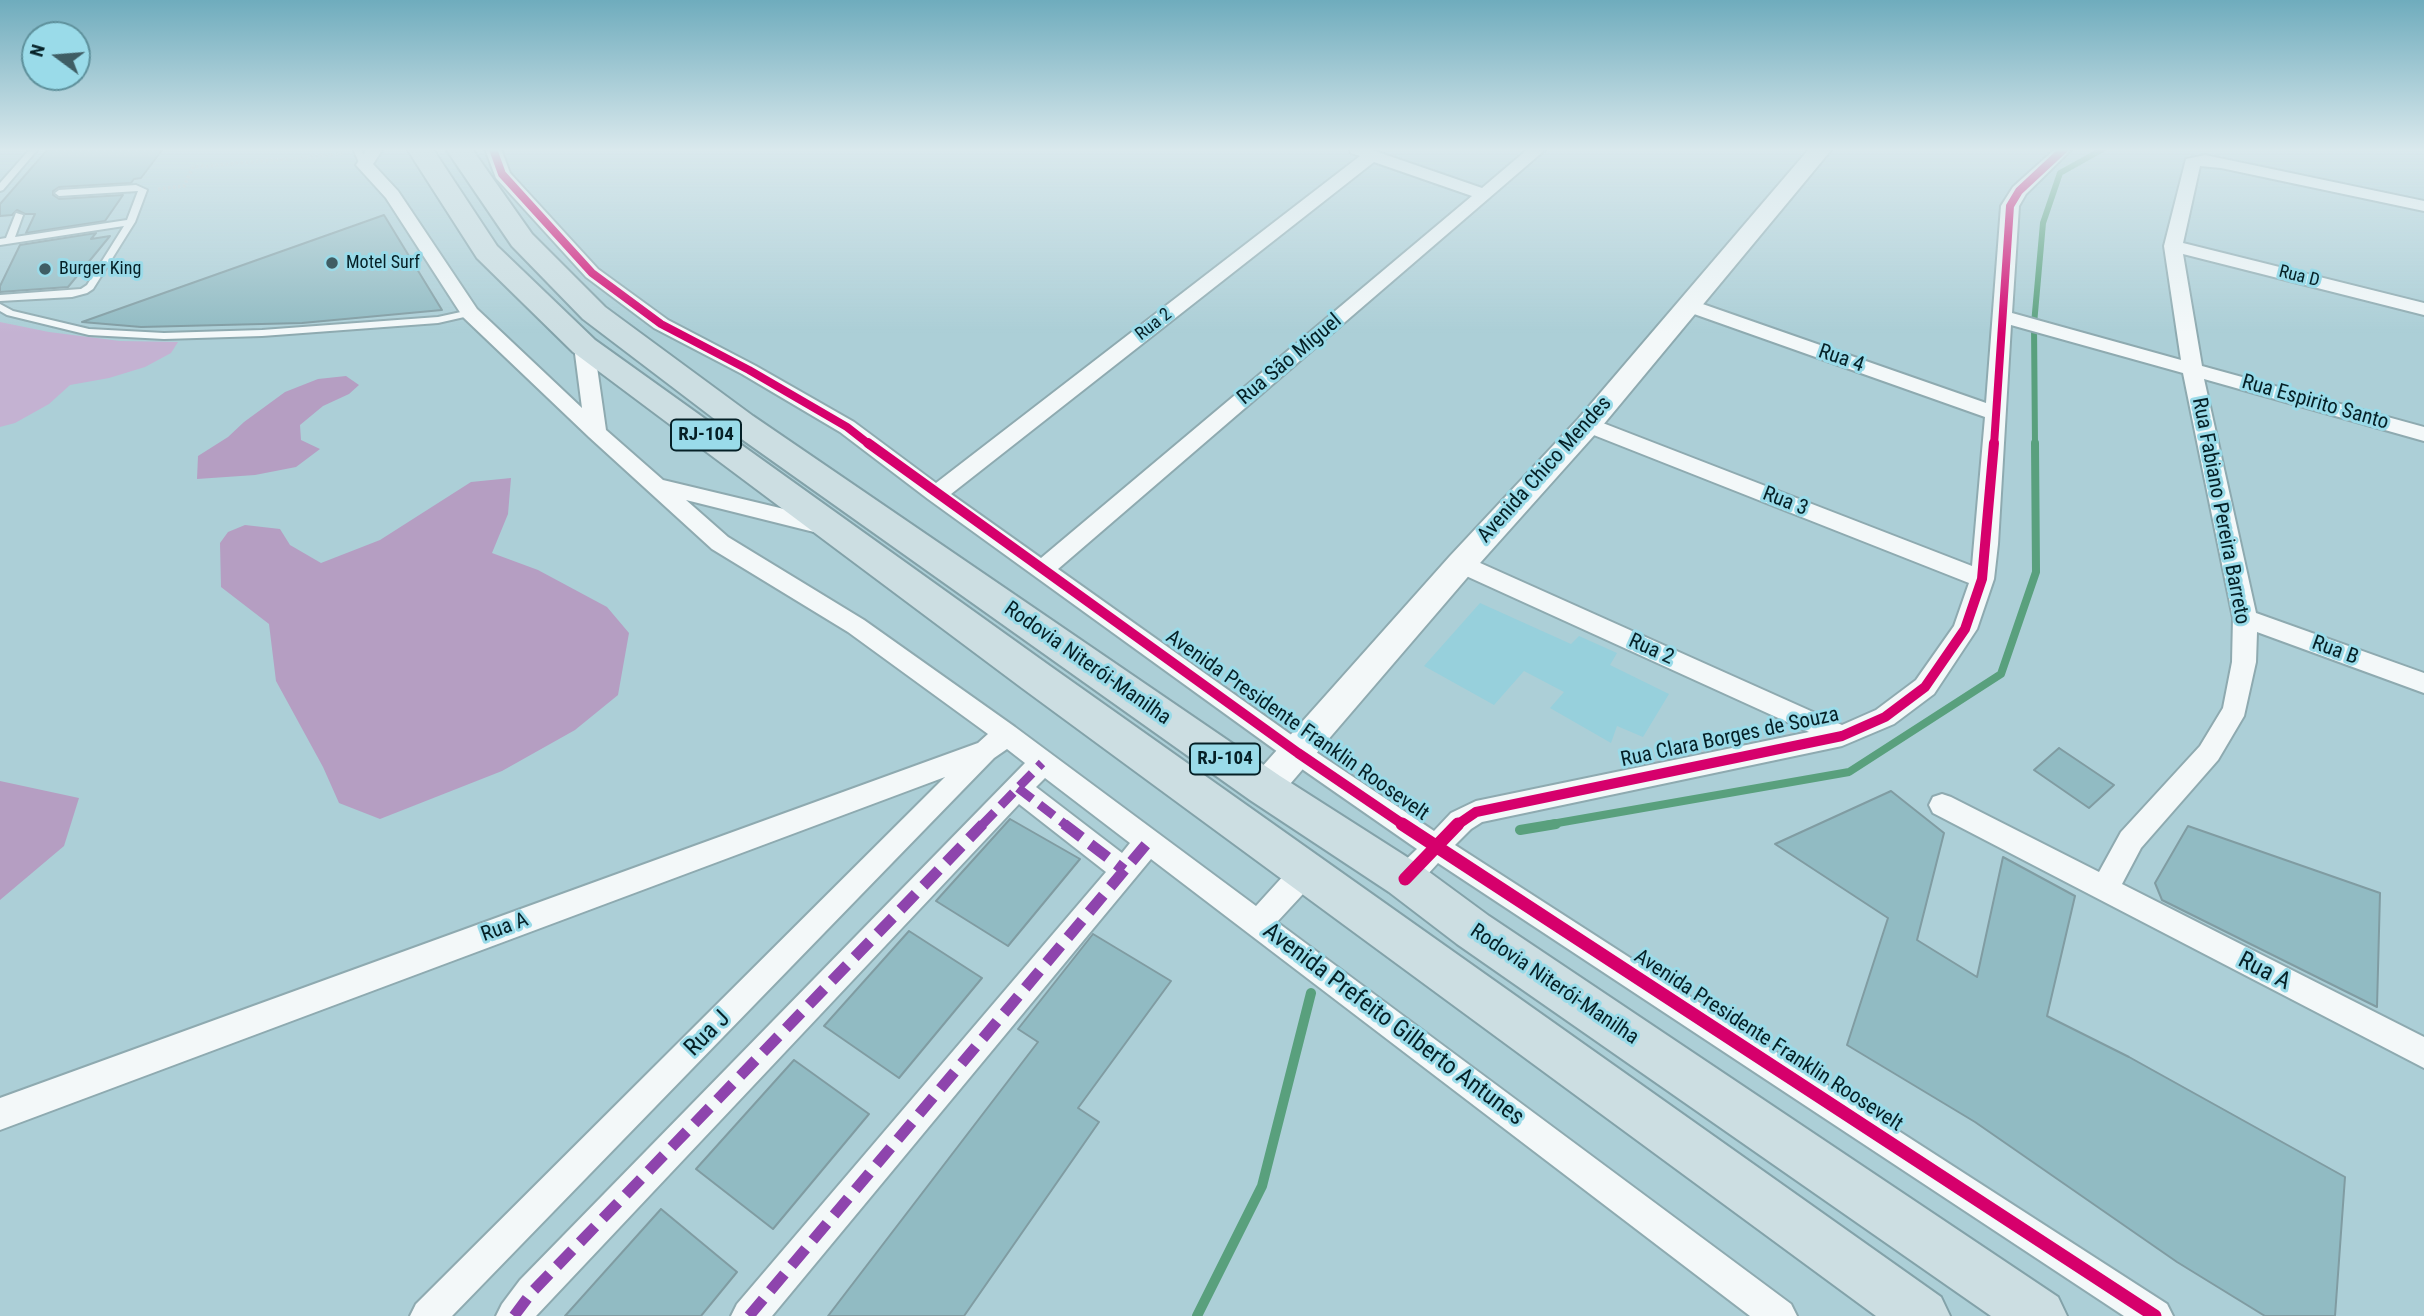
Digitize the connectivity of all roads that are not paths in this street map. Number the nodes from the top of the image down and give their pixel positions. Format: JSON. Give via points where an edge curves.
{"nodes":[{"id":1,"x":135,"y":210,"type":"edge"},
{"id":2,"x":402,"y":210,"type":"edge"},
{"id":3,"x":461,"y":210,"type":"edge"},
{"id":4,"x":502,"y":210,"type":"edge"},
{"id":5,"x":535,"y":210,"type":"edge"},
{"id":6,"x":1290,"y":210,"type":"edge"},
{"id":7,"x":1467,"y":210,"type":"edge"},
{"id":8,"x":1768,"y":210,"type":"edge"},
{"id":9,"x":2010,"y":210,"type":"edge"},
{"id":10,"x":2181,"y":210,"type":"edge"},
{"id":11,"x":19,"y":215,"type":"dead end"},
{"id":12,"x":131,"y":222,"type":"junction"},
{"id":13,"x":5,"y":241,"type":"edge"},
{"id":14,"x":2173,"y":246,"type":"junction"},
{"id":15,"x":0,"y":298,"type":"edge"},
{"id":16,"x":1687,"y":305,"type":"junction"},
{"id":17,"x":0,"y":307,"type":"edge"},
{"id":18,"x":2424,"y":309,"type":"edge"},
{"id":19,"x":470,"y":313,"type":"junction"},
{"id":20,"x":2012,"y":320,"type":"junction"},
{"id":21,"x":645,"y":331,"type":"junction"},
{"id":22,"x":584,"y":346,"type":"junction"},
{"id":23,"x":2192,"y":368,"type":"junction"},
{"id":24,"x":1996,"y":414,"type":"junction"},
{"id":25,"x":1588,"y":425,"type":"junction"},
{"id":26,"x":596,"y":432,"type":"junction"},
{"id":27,"x":2424,"y":434,"type":"edge"},
{"id":28,"x":654,"y":485,"type":"junction"},
{"id":29,"x":936,"y":494,"type":"junction"},
{"id":30,"x":834,"y":529,"type":"junction"},
{"id":31,"x":1461,"y":564,"type":"junction"},
{"id":32,"x":1042,"y":570,"type":"junction"},
{"id":33,"x":1982,"y":579,"type":"junction"},
{"id":34,"x":2245,"y":618,"type":"junction"},
{"id":35,"x":2424,"y":683,"type":"edge"},
{"id":36,"x":1842,"y":736,"type":"junction"},
{"id":37,"x":997,"y":742,"type":"junction"},
{"id":38,"x":1298,"y":753,"type":"junction"},
{"id":39,"x":1042,"y":763,"type":"junction"},
{"id":40,"x":1265,"y":788,"type":"junction"},
{"id":41,"x":1018,"y":789,"type":"junction"},
{"id":42,"x":1942,"y":805,"type":"dead end"},
{"id":43,"x":1149,"y":841,"type":"junction"},
{"id":44,"x":1436,"y":847,"type":"junction"},
{"id":45,"x":1124,"y":870,"type":"junction"},
{"id":46,"x":1305,"y":872,"type":"junction"},
{"id":47,"x":1405,"y":879,"type":"junction"},
{"id":48,"x":2105,"y":889,"type":"junction"},
{"id":49,"x":1258,"y":922,"type":"junction"},
{"id":50,"x":2424,"y":1053,"type":"edge"},
{"id":51,"x":0,"y":1114,"type":"edge"},
{"id":52,"x":428,"y":1316,"type":"edge"},
{"id":53,"x":514,"y":1316,"type":"edge"},
{"id":54,"x":749,"y":1316,"type":"edge"},
{"id":55,"x":1779,"y":1316,"type":"edge"},
{"id":56,"x":1922,"y":1316,"type":"edge"},
{"id":57,"x":2039,"y":1316,"type":"edge"},
{"id":58,"x":2155,"y":1316,"type":"edge"}],
"edges":[{"from":1,"to":12,"type":"lane"},
{"from":2,"to":19,"type":"street","name":"Avenida Prefeito Gilberto Antunes"},
{"from":3,"to":22,"type":"highway","name":"Rodovia Niterói-Manilha","number":"RJ-104","via":[[488,252]]},
{"from":4,"to":21,"type":"highway","name":"Rodovia Niterói-Manilha","number":"RJ-104","via":[[522,240],[594,313]]},
{"from":5,"to":21,"type":"street","name":"Avenida Presidente Franklin Roosevelt"},
{"from":6,"to":29,"type":"street","name":"Rua 2"},
{"from":7,"to":32,"type":"street","name":"Rua São Miguel"},
{"from":8,"to":16,"type":"street","name":"Avenida Chico Mendes"},
{"from":9,"to":20,"type":"street","name":"Rua Clara Borges de Souza"},
{"from":10,"to":14,"type":"street","name":"Rua Fabiano Pereira Barreto"},
{"from":11,"to":13,"type":"lane"},
{"from":12,"to":13,"type":"lane"},
{"from":12,"to":15,"type":"lane","via":[[84,291]]},
{"from":14,"to":18,"type":"street","name":"Rua D"},
{"from":14,"to":23,"type":"street","name":"Rua Fabiano Pereira Barreto"},
{"from":16,"to":24,"type":"street","name":"Rua 4"},
{"from":16,"to":25,"type":"street","name":"Avenida Chico Mendes"},
{"from":17,"to":19,"type":"lane","via":[[89,331],[164,336],[425,321]]},
{"from":19,"to":26,"type":"street","name":"Avenida Prefeito Gilberto Antunes"},
{"from":20,"to":23,"type":"street","name":"Rua Espirito Santo"},
{"from":20,"to":24,"type":"street","name":"Rua Clara Borges de Souza"},
{"from":21,"to":29,"type":"street","name":"Avenida Presidente Franklin Roosevelt","via":[[749,370],[847,427]]},
{"from":21,"to":40,"type":"highway","name":"Rodovia Niterói-Manilha","number":"RJ-104","via":[[753,431]]},
{"from":22,"to":26,"type":"street"},
{"from":22,"to":30,"type":"highway","name":"Rodovia Niterói-Manilha","number":"RJ-104"},
{"from":23,"to":27,"type":"street","name":"Rua Espirito Santo"},
{"from":23,"to":34,"type":"street","name":"Rua Fabiano Pereira Barreto"},
{"from":24,"to":33,"type":"street","name":"Rua Clara Borges de Souza"},
{"from":25,"to":31,"type":"street","name":"Avenida Chico Mendes"},
{"from":25,"to":33,"type":"street","name":"Rua 3"},
{"from":26,"to":28,"type":"street","name":"Avenida Prefeito Gilberto Antunes"},
{"from":28,"to":30,"type":"street"},
{"from":28,"to":37,"type":"street","name":"Avenida Prefeito Gilberto Antunes","via":[[720,543],[856,626]]},
{"from":29,"to":32,"type":"street","name":"Avenida Presidente Franklin Roosevelt"},
{"from":30,"to":46,"type":"highway","name":"Rodovia Niterói-Manilha","number":"RJ-104"},
{"from":31,"to":36,"type":"street","name":"Rua 2"},
{"from":31,"to":38,"type":"street","name":"Avenida Chico Mendes"},
{"from":32,"to":38,"type":"street","name":"Avenida Presidente Franklin Roosevelt"},
{"from":33,"to":36,"type":"street","name":"Rua Clara Borges de Souza","via":[[1965,629],[1924,687],[1885,717]]},
{"from":34,"to":35,"type":"street","name":"Rua B"},
{"from":34,"to":48,"type":"street","name":"Rua Fabiano Pereira Barreto","via":[[2244,662],[2235,709],[2209,753],[2131,840]]},
{"from":36,"to":44,"type":"street","name":"Rua Clara Borges de Souza","via":[[1493,807],[1461,821]]},
{"from":37,"to":39,"type":"street","name":"Avenida Prefeito Gilberto Antunes"},
{"from":37,"to":51,"type":"street","name":"Rua A"},
{"from":37,"to":52,"type":"street","name":"Rua J"},
{"from":38,"to":40,"type":"street","name":"Avenida Chico Mendes"},
{"from":38,"to":44,"type":"street","name":"Avenida Presidente Franklin Roosevelt"},
{"from":39,"to":41,"type":"street"},
{"from":39,"to":43,"type":"street","name":"Avenida Prefeito Gilberto Antunes"},
{"from":40,"to":47,"type":"highway","name":"Rodovia Niterói-Manilha","number":"RJ-104"},
{"from":41,"to":45,"type":"street"},
{"from":41,"to":53,"type":"street"},
{"from":42,"to":48,"type":"street","name":"Rua A"},
{"from":43,"to":45,"type":"street"},
{"from":43,"to":49,"type":"street","name":"Avenida Prefeito Gilberto Antunes"},
{"from":44,"to":47,"type":"street","name":"Rua Clara Borges de Souza"},
{"from":44,"to":58,"type":"street","name":"Avenida Presidente Franklin Roosevelt"},
{"from":45,"to":54,"type":"street"},
{"from":46,"to":49,"type":"street"},
{"from":46,"to":56,"type":"highway","name":"Rodovia Niterói-Manilha","number":"RJ-104"},
{"from":47,"to":57,"type":"highway","name":"Rodovia Niterói-Manilha","number":"RJ-104"},
{"from":48,"to":50,"type":"street","name":"Rua A"},
{"from":49,"to":55,"type":"street","name":"Avenida Prefeito Gilberto Antunes"}]}
